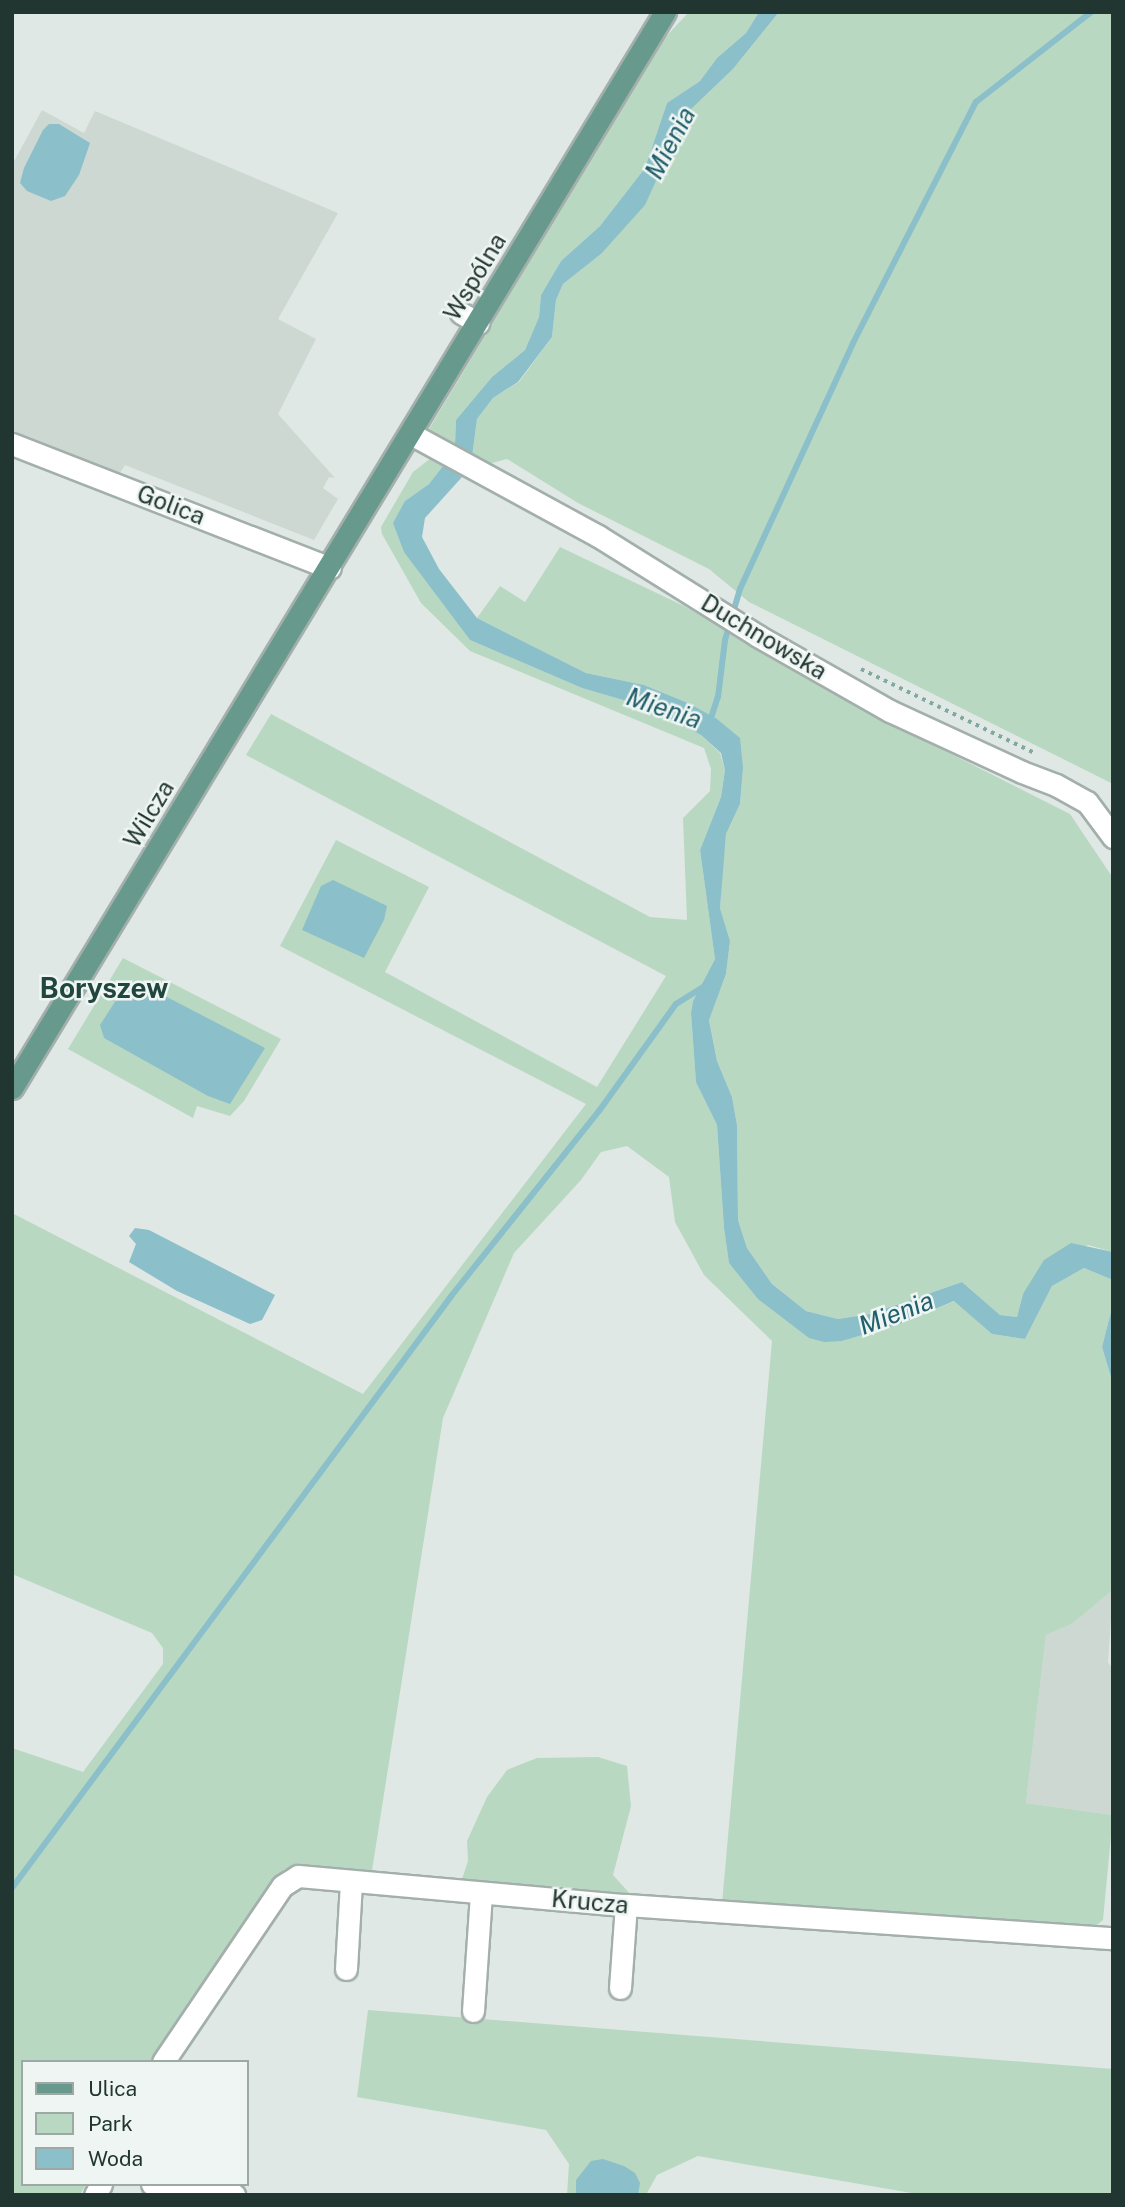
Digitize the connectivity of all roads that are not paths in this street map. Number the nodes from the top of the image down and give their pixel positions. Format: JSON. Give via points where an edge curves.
{"nodes":[{"id":1,"x":665,"y":12,"type":"edge"},
{"id":2,"x":411,"y":434,"type":"junction"},
{"id":3,"x":12,"y":444,"type":"edge"},
{"id":4,"x":330,"y":568,"type":"junction"},
{"id":5,"x":1112,"y":834,"type":"edge"},
{"id":6,"x":12,"y":1088,"type":"edge"},
{"id":7,"x":351,"y":1883,"type":"junction"},
{"id":8,"x":481,"y":1893,"type":"junction"},
{"id":9,"x":626,"y":1905,"type":"junction"},
{"id":10,"x":1113,"y":1938,"type":"edge"},
{"id":11,"x":346,"y":1969,"type":"dead end"},
{"id":12,"x":620,"y":1988,"type":"dead end"},
{"id":13,"x":474,"y":2011,"type":"dead end"},
{"id":14,"x":164,"y":2060,"type":"edge"},
{"id":15,"x":167,"y":2186,"type":"edge"},
{"id":16,"x":234,"y":2195,"type":"edge"}],
"edges":[{"from":1,"to":2,"type":"main road","name":"Wspólna","via":[[469,318]]},
{"from":2,"to":4,"type":"main road","name":"Wspólna"},
{"from":2,"to":5,"type":"street","name":"Duchnowska","via":[[598,536],[890,711],[1087,802]]},
{"from":3,"to":4,"type":"street","name":"Golica"},
{"from":4,"to":6,"type":"main road","name":"Wilcza"},
{"from":7,"to":8,"type":"street","name":"Krucza"},
{"from":7,"to":11,"type":"street"},
{"from":7,"to":14,"type":"street","name":"Krucza","via":[[298,1876],[288,1880]]},
{"from":8,"to":9,"type":"street","name":"Krucza"},
{"from":8,"to":13,"type":"street"},
{"from":9,"to":10,"type":"street","name":"Krucza"},
{"from":9,"to":12,"type":"street"},
{"from":15,"to":16,"type":"street"}]}
